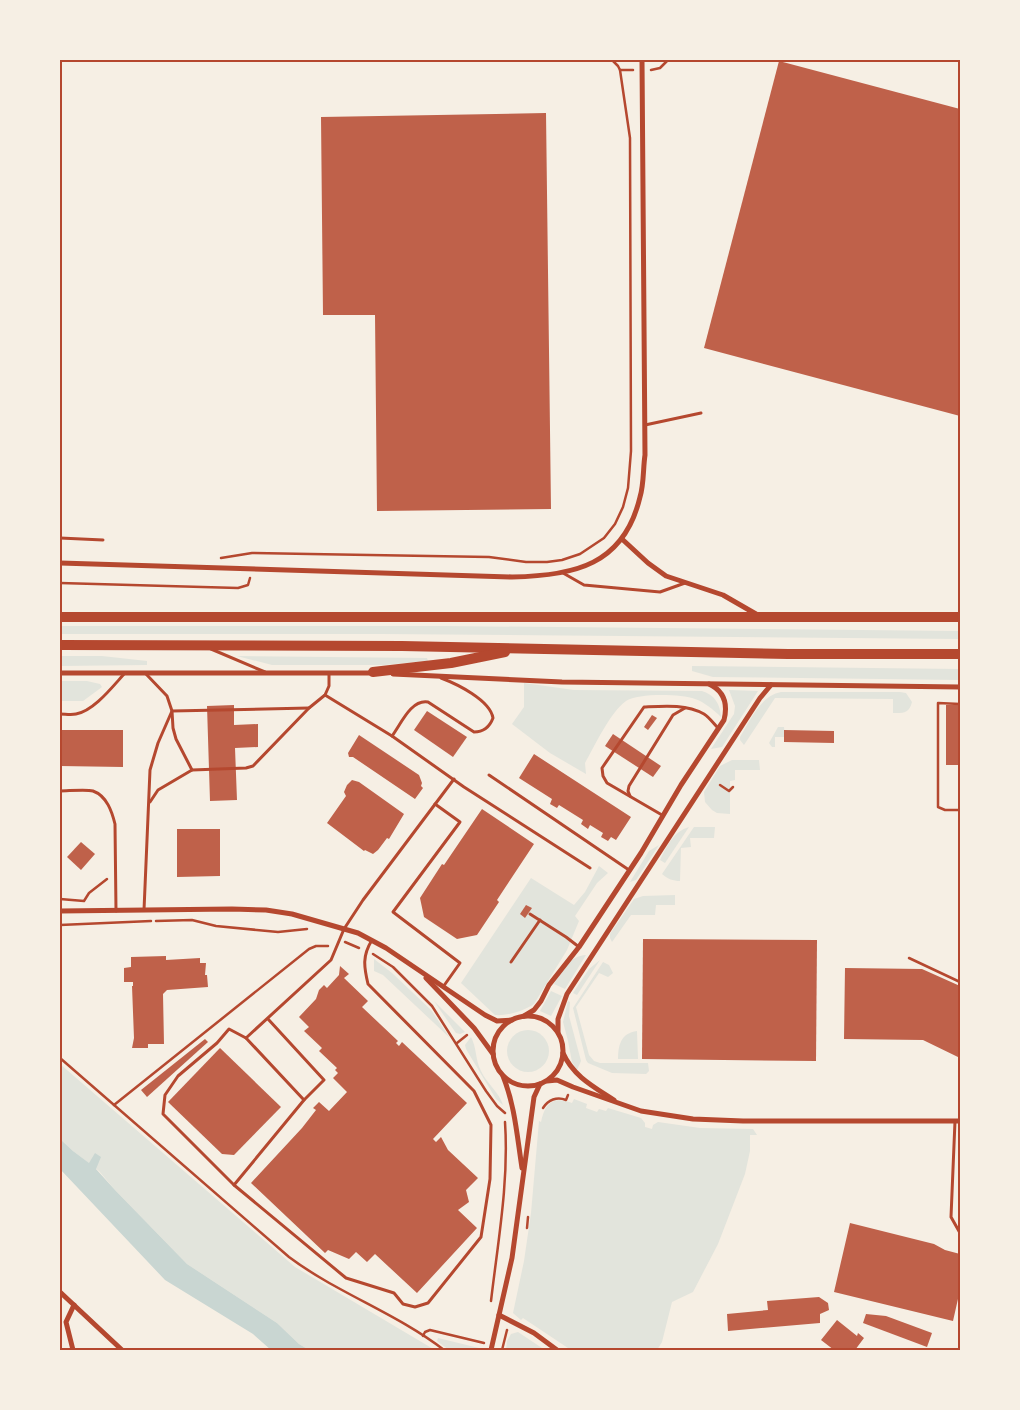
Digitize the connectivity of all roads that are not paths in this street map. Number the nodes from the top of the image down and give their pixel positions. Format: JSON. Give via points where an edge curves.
{"nodes":[{"id":1,"x":642,"y":60,"type":"edge"},
{"id":2,"x":701,"y":412,"type":"dead end"},
{"id":3,"x":645,"y":426,"type":"junction"},
{"id":4,"x":60,"y":538,"type":"edge"},
{"id":5,"x":622,"y":539,"type":"junction"},
{"id":6,"x":103,"y":540,"type":"dead end"},
{"id":7,"x":60,"y":563,"type":"edge"},
{"id":8,"x":563,"y":573,"type":"junction"},
{"id":9,"x":686,"y":583,"type":"junction"},
{"id":10,"x":60,"y":617,"type":"edge"},
{"id":11,"x":761,"y":617,"type":"junction"},
{"id":12,"x":960,"y":617,"type":"edge"},
{"id":13,"x":60,"y":645,"type":"edge"},
{"id":14,"x":201,"y":645,"type":"junction"},
{"id":15,"x":527,"y":648,"type":"junction"},
{"id":16,"x":960,"y":654,"type":"edge"},
{"id":17,"x":373,"y":672,"type":"junction"},
{"id":18,"x":60,"y":673,"type":"edge"},
{"id":19,"x":125,"y":673,"type":"junction"},
{"id":20,"x":145,"y":673,"type":"junction"},
{"id":21,"x":267,"y":673,"type":"junction"},
{"id":22,"x":329,"y":673,"type":"junction"},
{"id":23,"x":438,"y":677,"type":"junction"},
{"id":24,"x":709,"y":683,"type":"junction"},
{"id":25,"x":771,"y":686,"type":"junction"},
{"id":26,"x":960,"y":687,"type":"edge"},
{"id":27,"x":325,"y":695,"type":"junction"},
{"id":28,"x":686,"y":707,"type":"junction"},
{"id":29,"x":309,"y":708,"type":"junction"},
{"id":30,"x":172,"y":711,"type":"junction"},
{"id":31,"x":60,"y":714,"type":"edge"},
{"id":32,"x":718,"y":728,"type":"junction"},
{"id":33,"x":392,"y":736,"type":"junction"},
{"id":34,"x":192,"y":770,"type":"junction"},
{"id":35,"x":489,"y":775,"type":"dead end"},
{"id":36,"x":454,"y":779,"type":"junction"},
{"id":37,"x":60,"y":791,"type":"edge"},
{"id":38,"x":630,"y":797,"type":"junction"},
{"id":39,"x":149,"y":804,"type":"junction"},
{"id":40,"x":435,"y":804,"type":"junction"},
{"id":41,"x":662,"y":816,"type":"junction"},
{"id":42,"x":590,"y":868,"type":"dead end"},
{"id":43,"x":629,"y":870,"type":"junction"},
{"id":44,"x":60,"y":911,"type":"edge"},
{"id":45,"x":144,"y":911,"type":"junction"},
{"id":46,"x":116,"y":912,"type":"junction"},
{"id":47,"x":530,"y":914,"type":"dead end"},
{"id":48,"x":540,"y":920,"type":"junction"},
{"id":49,"x":344,"y":929,"type":"junction"},
{"id":50,"x":372,"y":940,"type":"junction"},
{"id":51,"x":578,"y":947,"type":"junction"},
{"id":52,"x":511,"y":962,"type":"dead end"},
{"id":53,"x":419,"y":970,"type":"junction"},
{"id":54,"x":444,"y":987,"type":"junction"},
{"id":55,"x":524,"y":1016,"type":"junction"},
{"id":56,"x":268,"y":1019,"type":"junction"},
{"id":57,"x":512,"y":1020,"type":"junction"},
{"id":58,"x":558,"y":1032,"type":"junction"},
{"id":59,"x":246,"y":1038,"type":"junction"},
{"id":60,"x":564,"y":1053,"type":"junction"},
{"id":61,"x":493,"y":1054,"type":"junction"},
{"id":62,"x":503,"y":1075,"type":"junction"},
{"id":63,"x":547,"y":1080,"type":"junction"},
{"id":64,"x":540,"y":1084,"type":"junction"},
{"id":65,"x":304,"y":1100,"type":"junction"},
{"id":66,"x":621,"y":1105,"type":"junction"},
{"id":67,"x":958,"y":1121,"type":"edge"},
{"id":68,"x":522,"y":1173,"type":"junction"},
{"id":69,"x":234,"y":1185,"type":"junction"},
{"id":70,"x":960,"y":1233,"type":"edge"},
{"id":71,"x":60,"y":1292,"type":"edge"},
{"id":72,"x":74,"y":1304,"type":"junction"},
{"id":73,"x":499,"y":1315,"type":"junction"},
{"id":74,"x":73,"y":1350,"type":"edge"},
{"id":75,"x":122,"y":1350,"type":"edge"},
{"id":76,"x":491,"y":1350,"type":"edge"},
{"id":77,"x":557,"y":1350,"type":"edge"}],
"edges":[{"from":1,"to":3,"type":"street"},
{"from":2,"to":3,"type":"lane"},
{"from":3,"to":5,"type":"street","via":[[641,496]]},
{"from":4,"to":6,"type":"lane"},
{"from":5,"to":8,"type":"street","via":[[598,559]]},
{"from":5,"to":9,"type":"street","via":[[648,564],[666,576]]},
{"from":7,"to":8,"type":"street","via":[[512,577]]},
{"from":8,"to":9,"type":"lane","via":[[584,585],[660,592]]},
{"from":9,"to":11,"type":"street","via":[[723,595]]},
{"from":10,"to":11,"type":"main road"},
{"from":11,"to":12,"type":"main road"},
{"from":13,"to":14,"type":"main road"},
{"from":14,"to":15,"type":"main road"},
{"from":14,"to":21,"type":"lane"},
{"from":15,"to":16,"type":"main road"},
{"from":15,"to":17,"type":"main road"},
{"from":17,"to":22,"type":"street"},
{"from":17,"to":23,"type":"street"},
{"from":18,"to":19,"type":"street"},
{"from":19,"to":20,"type":"street"},
{"from":19,"to":31,"type":"lane","via":[[87,710]]},
{"from":20,"to":21,"type":"street"},
{"from":20,"to":30,"type":"lane","via":[[167,696]]},
{"from":21,"to":22,"type":"street"},
{"from":22,"to":27,"type":"lane"},
{"from":23,"to":24,"type":"street"},
{"from":23,"to":33,"type":"lane","via":[[457,684],[488,706],[493,718],[491,724],[474,732],[423,701],[414,705]]},
{"from":24,"to":25,"type":"street"},
{"from":24,"to":32,"type":"street","via":[[722,694],[726,706],[724,720]]},
{"from":25,"to":26,"type":"street"},
{"from":25,"to":58,"type":"street","via":[[760,698],[567,994],[558,1019]]},
{"from":27,"to":29,"type":"lane"},
{"from":27,"to":33,"type":"lane"},
{"from":28,"to":32,"type":"lane","via":[[705,715]]},
{"from":28,"to":38,"type":"lane","via":[[673,715],[658,738],[629,786]]},
{"from":28,"to":38,"type":"lane","via":[[644,707],[602,768],[607,783]]},
{"from":29,"to":30,"type":"lane"},
{"from":29,"to":34,"type":"lane","via":[[252,766]]},
{"from":30,"to":34,"type":"lane","via":[[176,740]]},
{"from":30,"to":39,"type":"lane","via":[[150,770]]},
{"from":32,"to":41,"type":"street"},
{"from":33,"to":36,"type":"lane"},
{"from":34,"to":39,"type":"lane","via":[[158,790]]},
{"from":35,"to":43,"type":"lane"},
{"from":36,"to":40,"type":"lane"},
{"from":36,"to":42,"type":"lane"},
{"from":37,"to":46,"type":"lane","via":[[93,791],[106,801],[112,812],[115,824]]},
{"from":38,"to":41,"type":"lane"},
{"from":39,"to":45,"type":"lane"},
{"from":40,"to":49,"type":"lane"},
{"from":40,"to":54,"type":"lane","via":[[460,822],[393,912],[460,963]]},
{"from":41,"to":43,"type":"street"},
{"from":43,"to":51,"type":"street"},
{"from":44,"to":46,"type":"street"},
{"from":45,"to":46,"type":"street"},
{"from":45,"to":49,"type":"street","via":[[266,910]]},
{"from":47,"to":48,"type":"lane"},
{"from":48,"to":51,"type":"lane"},
{"from":48,"to":52,"type":"lane"},
{"from":49,"to":50,"type":"street"},
{"from":49,"to":56,"type":"lane","via":[[331,960]]},
{"from":50,"to":53,"type":"street"},
{"from":50,"to":69,"type":"lane","via":[[366,951],[368,984],[474,1091],[491,1125],[490,1179],[481,1237],[428,1303],[415,1307],[403,1304],[394,1293],[346,1278]]},
{"from":51,"to":55,"type":"street","via":[[534,1010]]},
{"from":53,"to":54,"type":"street"},
{"from":53,"to":61,"type":"street","via":[[474,1028]]},
{"from":54,"to":57,"type":"street","via":[[485,1016],[498,1021]]},
{"from":55,"to":57,"type":"street"},
{"from":55,"to":58,"type":"street","via":[[549,1022]]},
{"from":56,"to":59,"type":"lane"},
{"from":56,"to":65,"type":"lane","via":[[324,1080]]},
{"from":57,"to":61,"type":"street","via":[[501,1028]]},
{"from":58,"to":60,"type":"street"},
{"from":59,"to":65,"type":"lane"},
{"from":59,"to":69,"type":"lane","via":[[229,1029],[178,1076],[164,1095],[163,1114]]},
{"from":60,"to":63,"type":"street","via":[[558,1068]]},
{"from":60,"to":66,"type":"street","via":[[567,1063],[578,1076]]},
{"from":61,"to":62,"type":"street"},
{"from":62,"to":64,"type":"street","via":[[514,1083]]},
{"from":62,"to":68,"type":"street","via":[[513,1107]]},
{"from":63,"to":64,"type":"street"},
{"from":63,"to":66,"type":"street","via":[[556,1080]]},
{"from":64,"to":68,"type":"street","via":[[534,1097]]},
{"from":65,"to":69,"type":"lane"},
{"from":66,"to":67,"type":"street","via":[[668,1116],[743,1122]]},
{"from":67,"to":70,"type":"lane","via":[[951,1217]]},
{"from":68,"to":73,"type":"street","via":[[512,1258]]},
{"from":71,"to":72,"type":"street"},
{"from":72,"to":74,"type":"street","via":[[66,1322]]},
{"from":72,"to":75,"type":"street"},
{"from":73,"to":76,"type":"street"},
{"from":73,"to":77,"type":"street","via":[[534,1333]]}]}
